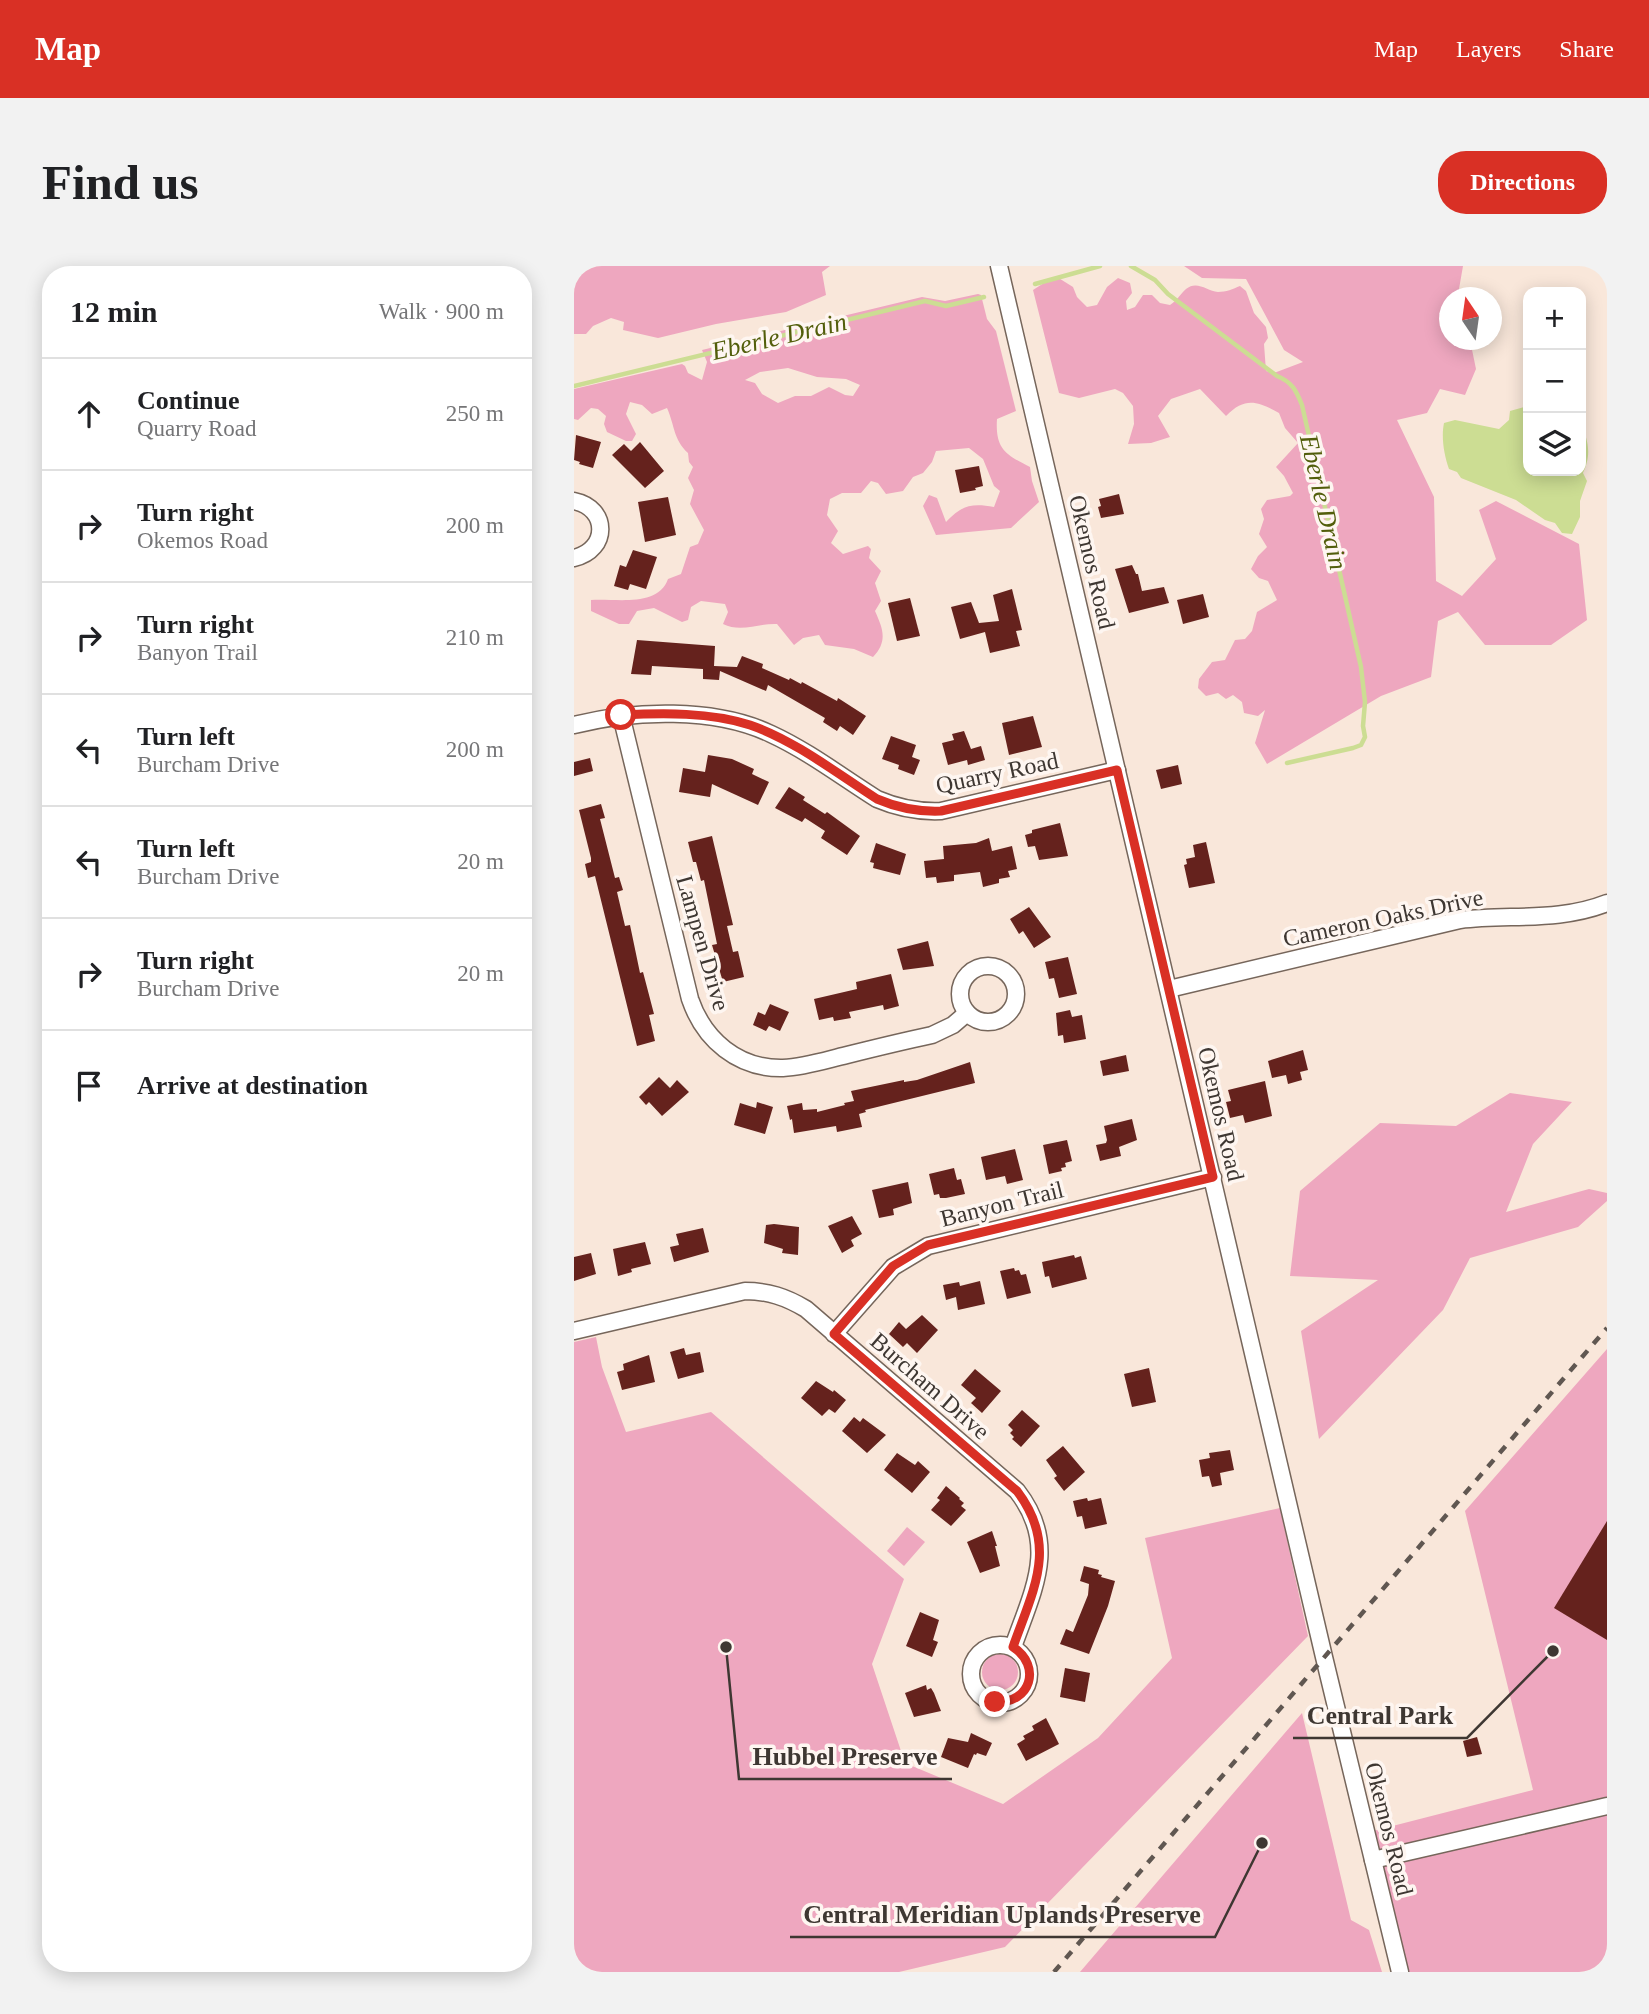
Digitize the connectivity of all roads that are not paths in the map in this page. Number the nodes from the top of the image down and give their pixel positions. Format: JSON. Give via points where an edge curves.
{"nodes":[{"id":1,"x":999,"y":266,"type":"edge"},
{"id":2,"x":574,"y":500,"type":"edge"},
{"id":3,"x":574,"y":558,"type":"edge"},
{"id":4,"x":621,"y":715,"type":"junction"},
{"id":5,"x":574,"y":725,"type":"edge"},
{"id":6,"x":1117,"y":770,"type":"junction"},
{"id":7,"x":1607,"y":903,"type":"edge"},
{"id":8,"x":1169,"y":989,"type":"junction"},
{"id":9,"x":967,"y":1013,"type":"dead end"},
{"id":10,"x":1213,"y":1177,"type":"junction"},
{"id":11,"x":574,"y":1331,"type":"edge"},
{"id":12,"x":834,"y":1334,"type":"junction"},
{"id":13,"x":1013,"y":1647,"type":"dead end"},
{"id":14,"x":1607,"y":1805,"type":"edge"},
{"id":15,"x":1373,"y":1860,"type":"junction"},
{"id":16,"x":1400,"y":1972,"type":"edge"}],
"edges":[{"from":1,"to":6,"type":"street","name":"Okemos Road"},
{"from":2,"to":3,"type":"street","via":[[594,512],[600,533],[589,552]]},
{"from":4,"to":5,"type":"street","name":"Quarry Road"},
{"from":4,"to":6,"type":"street","name":"Quarry Road","via":[[711,717],[751,725],[877,799],[916,811],[941,811]]},
{"from":4,"to":9,"type":"street","name":"Lampen Drive","via":[[690,999],[699,1021],[722,1047],[756,1065],[797,1067],[932,1035]]},
{"from":6,"to":8,"type":"street","name":"Okemos Road"},
{"from":7,"to":8,"type":"street","name":"Cameron Oaks Drive","via":[[1564,915],[1460,920]]},
{"from":8,"to":10,"type":"street","name":"Okemos Road"},
{"from":10,"to":12,"type":"street","name":"Banyon Trail","via":[[928,1245],[893,1266]]},
{"from":10,"to":15,"type":"street","name":"Okemos Road"},
{"from":11,"to":12,"type":"street","name":"Burcham Drive","via":[[733,1292],[757,1291],[794,1302]]},
{"from":12,"to":13,"type":"street","name":"Burcham Drive","via":[[1017,1491],[1031,1512],[1039,1537],[1040,1564]]},
{"from":14,"to":15,"type":"street"},
{"from":15,"to":16,"type":"street","name":"Okemos Road"}]}
